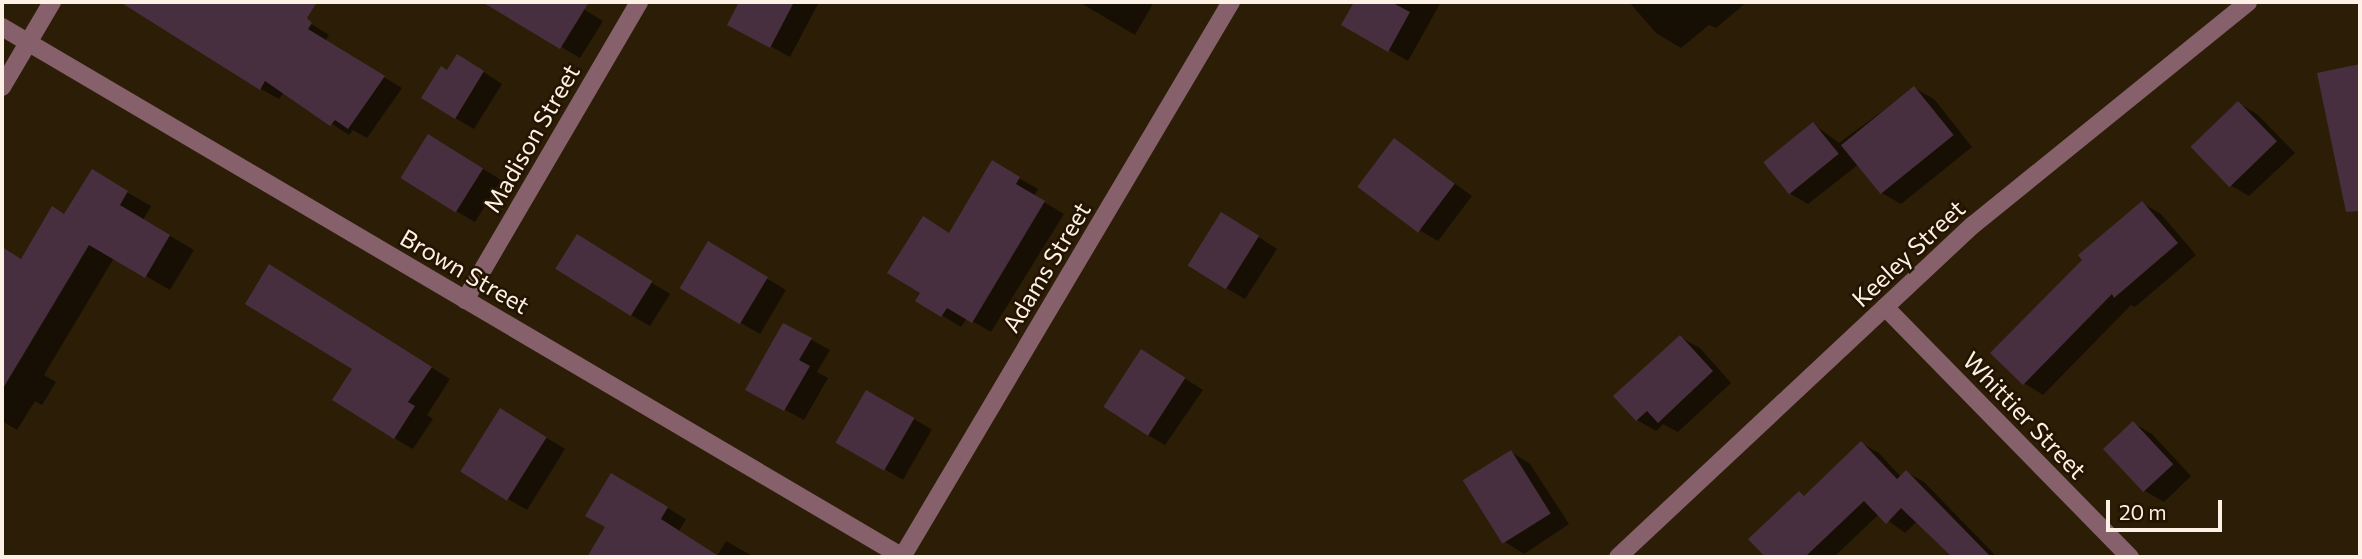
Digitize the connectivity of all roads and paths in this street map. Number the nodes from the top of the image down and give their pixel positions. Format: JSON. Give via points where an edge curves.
{"nodes":[{"id":1,"x":52,"y":2,"type":"edge"},
{"id":2,"x":639,"y":2,"type":"edge"},
{"id":3,"x":1231,"y":2,"type":"edge"},
{"id":4,"x":2248,"y":2,"type":"edge"},
{"id":5,"x":2,"y":27,"type":"edge"},
{"id":6,"x":28,"y":43,"type":"junction"},
{"id":7,"x":2,"y":87,"type":"edge"},
{"id":8,"x":465,"y":300,"type":"junction"},
{"id":9,"x":1885,"y":307,"type":"junction"},
{"id":10,"x":903,"y":557,"type":"edge"},
{"id":11,"x":1618,"y":557,"type":"edge"},
{"id":12,"x":2130,"y":557,"type":"edge"}],
"edges":[{"from":1,"to":6,"type":"street"},
{"from":2,"to":8,"type":"street","name":"Madison Street"},
{"from":3,"to":10,"type":"street","name":"Adams Street"},
{"from":4,"to":9,"type":"street","name":"Keeley Street","via":[[1973,225]]},
{"from":5,"to":6,"type":"street","name":"Brown Street"},
{"from":6,"to":7,"type":"street"},
{"from":6,"to":8,"type":"street","name":"Brown Street"},
{"from":8,"to":10,"type":"street","name":"Brown Street"},
{"from":9,"to":11,"type":"street","name":"Keeley Street"},
{"from":9,"to":12,"type":"street","name":"Whittier Street"}]}
